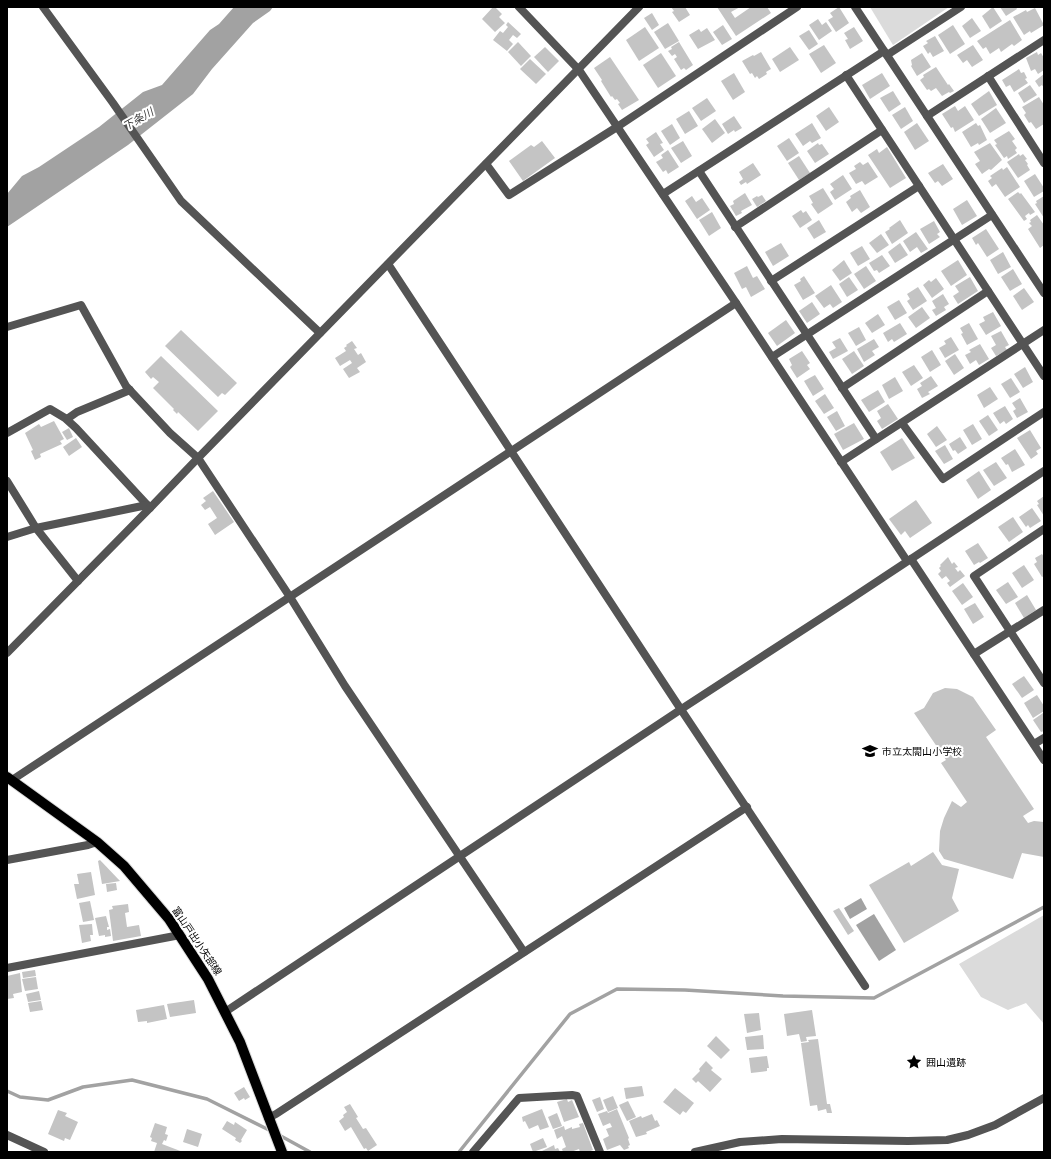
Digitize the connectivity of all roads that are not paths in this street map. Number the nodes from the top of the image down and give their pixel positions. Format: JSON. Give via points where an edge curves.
{"nodes":[{"id":1,"x":43,"y":7,"type":"edge"},
{"id":2,"x":639,"y":7,"type":"edge"},
{"id":3,"x":797,"y":7,"type":"edge"},
{"id":4,"x":855,"y":7,"type":"edge"},
{"id":5,"x":961,"y":7,"type":"edge"},
{"id":6,"x":524,"y":9,"type":"edge"},
{"id":7,"x":1044,"y":41,"type":"edge"},
{"id":8,"x":885,"y":53,"type":"junction"},
{"id":9,"x":578,"y":70,"type":"junction"},
{"id":10,"x":846,"y":75,"type":"junction"},
{"id":11,"x":988,"y":76,"type":"junction"},
{"id":12,"x":927,"y":116,"type":"junction"},
{"id":13,"x":617,"y":127,"type":"junction"},
{"id":14,"x":882,"y":130,"type":"junction"},
{"id":15,"x":1044,"y":163,"type":"edge"},
{"id":16,"x":486,"y":164,"type":"junction"},
{"id":17,"x":699,"y":171,"type":"junction"},
{"id":18,"x":919,"y":186,"type":"junction"},
{"id":19,"x":663,"y":194,"type":"junction"},
{"id":20,"x":992,"y":215,"type":"junction"},
{"id":21,"x":736,"y":226,"type":"junction"},
{"id":22,"x":954,"y":239,"type":"junction"},
{"id":23,"x":388,"y":264,"type":"junction"},
{"id":24,"x":771,"y":281,"type":"junction"},
{"id":25,"x":988,"y":291,"type":"junction"},
{"id":26,"x":1044,"y":294,"type":"edge"},
{"id":27,"x":736,"y":303,"type":"junction"},
{"id":28,"x":7,"y":327,"type":"edge"},
{"id":29,"x":1044,"y":330,"type":"edge"},
{"id":30,"x":320,"y":333,"type":"junction"},
{"id":31,"x":807,"y":334,"type":"junction"},
{"id":32,"x":1023,"y":344,"type":"junction"},
{"id":33,"x":772,"y":357,"type":"junction"},
{"id":34,"x":1044,"y":376,"type":"edge"},
{"id":35,"x":842,"y":388,"type":"junction"},
{"id":36,"x":130,"y":390,"type":"junction"},
{"id":37,"x":1044,"y":412,"type":"edge"},
{"id":38,"x":67,"y":419,"type":"junction"},
{"id":39,"x":902,"y":423,"type":"junction"},
{"id":40,"x":7,"y":433,"type":"edge"},
{"id":41,"x":876,"y":439,"type":"junction"},
{"id":42,"x":511,"y":451,"type":"junction"},
{"id":43,"x":198,"y":458,"type":"junction"},
{"id":44,"x":841,"y":462,"type":"junction"},
{"id":45,"x":1044,"y":471,"type":"edge"},
{"id":46,"x":7,"y":481,"type":"edge"},
{"id":47,"x":149,"y":507,"type":"junction"},
{"id":48,"x":36,"y":528,"type":"junction"},
{"id":49,"x":1044,"y":529,"type":"edge"},
{"id":50,"x":7,"y":537,"type":"edge"},
{"id":51,"x":909,"y":560,"type":"junction"},
{"id":52,"x":78,"y":581,"type":"junction"},
{"id":53,"x":290,"y":597,"type":"junction"},
{"id":54,"x":1044,"y":610,"type":"edge"},
{"id":55,"x":1010,"y":631,"type":"junction"},
{"id":56,"x":7,"y":653,"type":"edge"},
{"id":57,"x":974,"y":654,"type":"junction"},
{"id":58,"x":1044,"y":683,"type":"edge"},
{"id":59,"x":681,"y":709,"type":"junction"},
{"id":60,"x":1044,"y":738,"type":"edge"},
{"id":61,"x":1034,"y":744,"type":"junction"},
{"id":62,"x":1044,"y":760,"type":"edge"},
{"id":63,"x":9,"y":778,"type":"edge"},
{"id":64,"x":747,"y":807,"type":"junction"},
{"id":65,"x":97,"y":842,"type":"junction"},
{"id":66,"x":460,"y":856,"type":"junction"},
{"id":67,"x":7,"y":860,"type":"edge"},
{"id":68,"x":180,"y":935,"type":"junction"},
{"id":69,"x":524,"y":952,"type":"junction"},
{"id":70,"x":7,"y":968,"type":"edge"},
{"id":71,"x":865,"y":986,"type":"dead end"},
{"id":72,"x":226,"y":1012,"type":"junction"},
{"id":73,"x":1044,"y":1098,"type":"edge"},
{"id":74,"x":269,"y":1120,"type":"junction"},
{"id":75,"x":7,"y":1135,"type":"edge"},
{"id":76,"x":44,"y":1152,"type":"edge"},
{"id":77,"x":282,"y":1152,"type":"edge"},
{"id":78,"x":473,"y":1152,"type":"edge"},
{"id":79,"x":600,"y":1152,"type":"edge"},
{"id":80,"x":695,"y":1152,"type":"edge"}],
"edges":[{"from":1,"to":30,"type":"street","via":[[181,201]]},
{"from":2,"to":9,"type":"street"},
{"from":3,"to":13,"type":"street"},
{"from":4,"to":8,"type":"street"},
{"from":5,"to":8,"type":"street"},
{"from":6,"to":9,"type":"street"},
{"from":7,"to":11,"type":"street"},
{"from":8,"to":10,"type":"street"},
{"from":8,"to":12,"type":"street"},
{"from":9,"to":13,"type":"street"},
{"from":9,"to":16,"type":"street"},
{"from":10,"to":14,"type":"street"},
{"from":10,"to":17,"type":"street"},
{"from":11,"to":12,"type":"street"},
{"from":11,"to":15,"type":"street"},
{"from":12,"to":20,"type":"street"},
{"from":13,"to":16,"type":"street","via":[[509,195]]},
{"from":13,"to":19,"type":"street"},
{"from":14,"to":18,"type":"street"},
{"from":14,"to":21,"type":"street"},
{"from":16,"to":23,"type":"street"},
{"from":17,"to":19,"type":"street"},
{"from":17,"to":21,"type":"street"},
{"from":18,"to":22,"type":"street"},
{"from":18,"to":24,"type":"street"},
{"from":19,"to":27,"type":"street"},
{"from":20,"to":22,"type":"street"},
{"from":20,"to":26,"type":"street"},
{"from":21,"to":24,"type":"street"},
{"from":22,"to":25,"type":"street"},
{"from":22,"to":31,"type":"street"},
{"from":23,"to":30,"type":"street"},
{"from":23,"to":42,"type":"street"},
{"from":24,"to":31,"type":"street"},
{"from":25,"to":32,"type":"street"},
{"from":25,"to":35,"type":"street"},
{"from":27,"to":33,"type":"street"},
{"from":27,"to":42,"type":"street"},
{"from":28,"to":36,"type":"street","via":[[80,305]]},
{"from":29,"to":32,"type":"street"},
{"from":30,"to":43,"type":"street"},
{"from":31,"to":33,"type":"street"},
{"from":31,"to":35,"type":"street"},
{"from":32,"to":34,"type":"street"},
{"from":32,"to":39,"type":"street"},
{"from":33,"to":44,"type":"street"},
{"from":35,"to":41,"type":"street"},
{"from":36,"to":38,"type":"street","via":[[76,412]]},
{"from":36,"to":43,"type":"street","via":[[170,433]]},
{"from":37,"to":39,"type":"street","via":[[943,479]]},
{"from":38,"to":40,"type":"street","via":[[50,409]]},
{"from":38,"to":47,"type":"street"},
{"from":39,"to":41,"type":"street"},
{"from":41,"to":44,"type":"street"},
{"from":42,"to":53,"type":"street"},
{"from":42,"to":59,"type":"street"},
{"from":43,"to":47,"type":"street"},
{"from":43,"to":53,"type":"street"},
{"from":44,"to":51,"type":"street"},
{"from":45,"to":51,"type":"street"},
{"from":46,"to":48,"type":"street"},
{"from":47,"to":48,"type":"street"},
{"from":47,"to":52,"type":"street"},
{"from":48,"to":50,"type":"street"},
{"from":48,"to":52,"type":"street"},
{"from":49,"to":55,"type":"street","via":[[974,576]]},
{"from":51,"to":57,"type":"street"},
{"from":51,"to":59,"type":"street"},
{"from":52,"to":56,"type":"street"},
{"from":53,"to":63,"type":"street"},
{"from":53,"to":66,"type":"street","via":[[345,686]]},
{"from":54,"to":55,"type":"street"},
{"from":55,"to":57,"type":"street"},
{"from":55,"to":58,"type":"street"},
{"from":57,"to":61,"type":"street"},
{"from":59,"to":64,"type":"street"},
{"from":59,"to":66,"type":"street"},
{"from":60,"to":61,"type":"street"},
{"from":61,"to":62,"type":"street"},
{"from":63,"to":65,"type":"main road","name":"富山戸出小矢部線"},
{"from":64,"to":69,"type":"street"},
{"from":64,"to":71,"type":"street"},
{"from":65,"to":67,"type":"street"},
{"from":65,"to":68,"type":"main road","name":"富山戸出小矢部線","via":[[124,866]]},
{"from":66,"to":69,"type":"street"},
{"from":66,"to":72,"type":"street"},
{"from":68,"to":70,"type":"street"},
{"from":68,"to":72,"type":"main road","name":"富山戸出小矢部線"},
{"from":69,"to":74,"type":"street"},
{"from":72,"to":74,"type":"main road","name":"富山戸出小矢部線"},
{"from":73,"to":80,"type":"street","via":[[995,1125],[947,1140],[908,1142],[782,1139],[740,1142]]},
{"from":74,"to":77,"type":"main road","name":"富山戸出小矢部線"},
{"from":75,"to":76,"type":"street"},
{"from":78,"to":79,"type":"street","via":[[519,1098],[572,1095],[577,1096]]}]}
